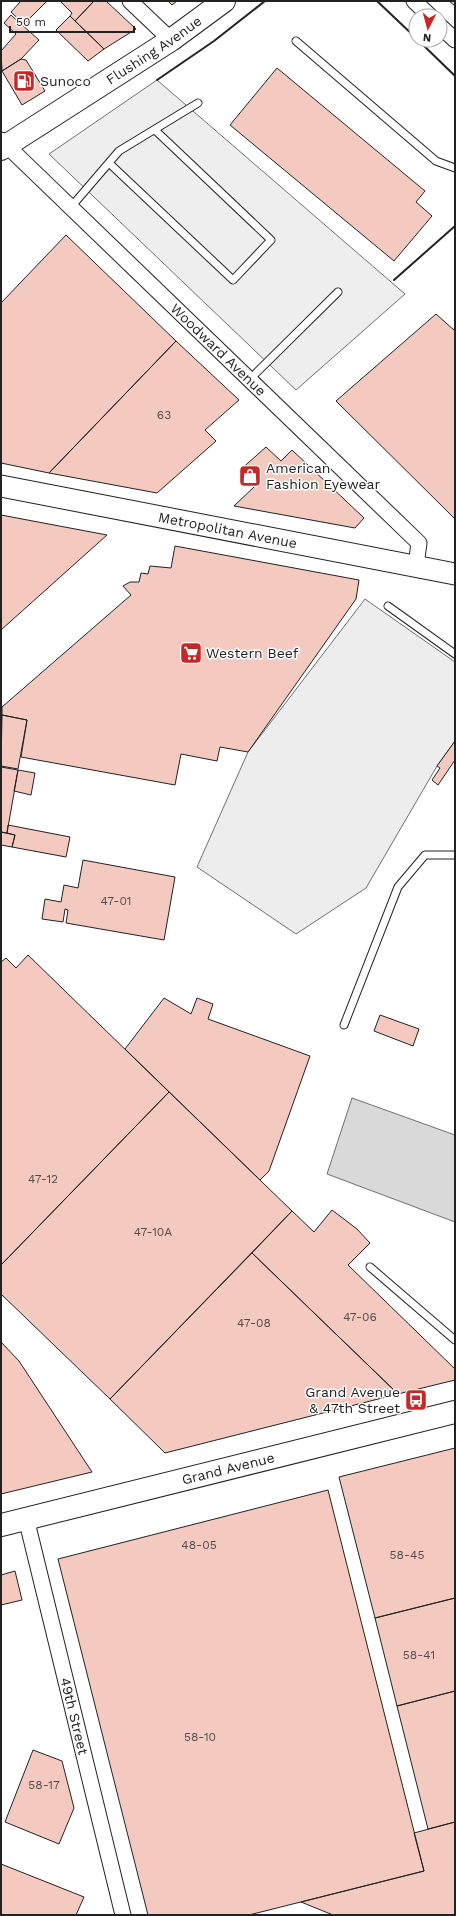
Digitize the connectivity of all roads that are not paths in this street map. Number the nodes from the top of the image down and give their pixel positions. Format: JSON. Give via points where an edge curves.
{"nodes":[{"id":1,"x":130,"y":1,"type":"edge"},
{"id":2,"x":224,"y":1,"type":"edge"},
{"id":3,"x":414,"y":1,"type":"edge"},
{"id":4,"x":421,"y":8,"type":"edge"},
{"id":5,"x":171,"y":40,"type":"junction"},
{"id":6,"x":296,"y":41,"type":"dead end"},
{"id":7,"x":198,"y":103,"type":"dead end"},
{"id":8,"x":155,"y":130,"type":"junction"},
{"id":9,"x":3,"y":145,"type":"edge"},
{"id":10,"x":109,"y":163,"type":"junction"},
{"id":11,"x":455,"y":168,"type":"edge"},
{"id":12,"x":71,"y":207,"type":"junction"},
{"id":13,"x":338,"y":292,"type":"dead end"},
{"id":14,"x":250,"y":379,"type":"junction"},
{"id":15,"x":1,"y":486,"type":"edge"},
{"id":16,"x":416,"y":566,"type":"junction"},
{"id":17,"x":455,"y":574,"type":"edge"},
{"id":18,"x":388,"y":606,"type":"dead end"},
{"id":19,"x":455,"y":654,"type":"edge"},
{"id":20,"x":455,"y":855,"type":"edge"},
{"id":21,"x":344,"y":1025,"type":"dead end"},
{"id":22,"x":370,"y":1267,"type":"dead end"},
{"id":23,"x":455,"y":1340,"type":"edge"},
{"id":24,"x":455,"y":1412,"type":"edge"},
{"id":25,"x":26,"y":1518,"type":"junction"},
{"id":26,"x":1,"y":1525,"type":"edge"},
{"id":27,"x":123,"y":1915,"type":"edge"}],
"edges":[{"from":1,"to":5,"type":"street"},
{"from":2,"to":5,"type":"main road","name":"Flushing Avenue"},
{"from":3,"to":4,"type":"street"},
{"from":5,"to":9,"type":"main road","name":"Flushing Avenue"},
{"from":6,"to":11,"type":"lane","via":[[436,161]]},
{"from":7,"to":8,"type":"lane"},
{"from":8,"to":10,"type":"lane","via":[[119,151]]},
{"from":8,"to":10,"type":"lane","via":[[271,240],[233,280]]},
{"from":9,"to":12,"type":"street","name":"Woodward Avenue"},
{"from":10,"to":12,"type":"lane"},
{"from":12,"to":14,"type":"street","name":"Woodward Avenue"},
{"from":13,"to":14,"type":"lane"},
{"from":14,"to":16,"type":"street","name":"Woodward Avenue","via":[[419,543]]},
{"from":15,"to":16,"type":"main road","name":"Metropolitan Avenue"},
{"from":16,"to":17,"type":"main road","name":"Metropolitan Avenue"},
{"from":18,"to":19,"type":"lane"},
{"from":20,"to":21,"type":"lane","via":[[425,855],[398,887]]},
{"from":22,"to":23,"type":"lane"},
{"from":24,"to":25,"type":"main road","name":"Grand Avenue"},
{"from":25,"to":26,"type":"main road","name":"Grand Avenue"},
{"from":25,"to":27,"type":"street","name":"49th Street"}]}
